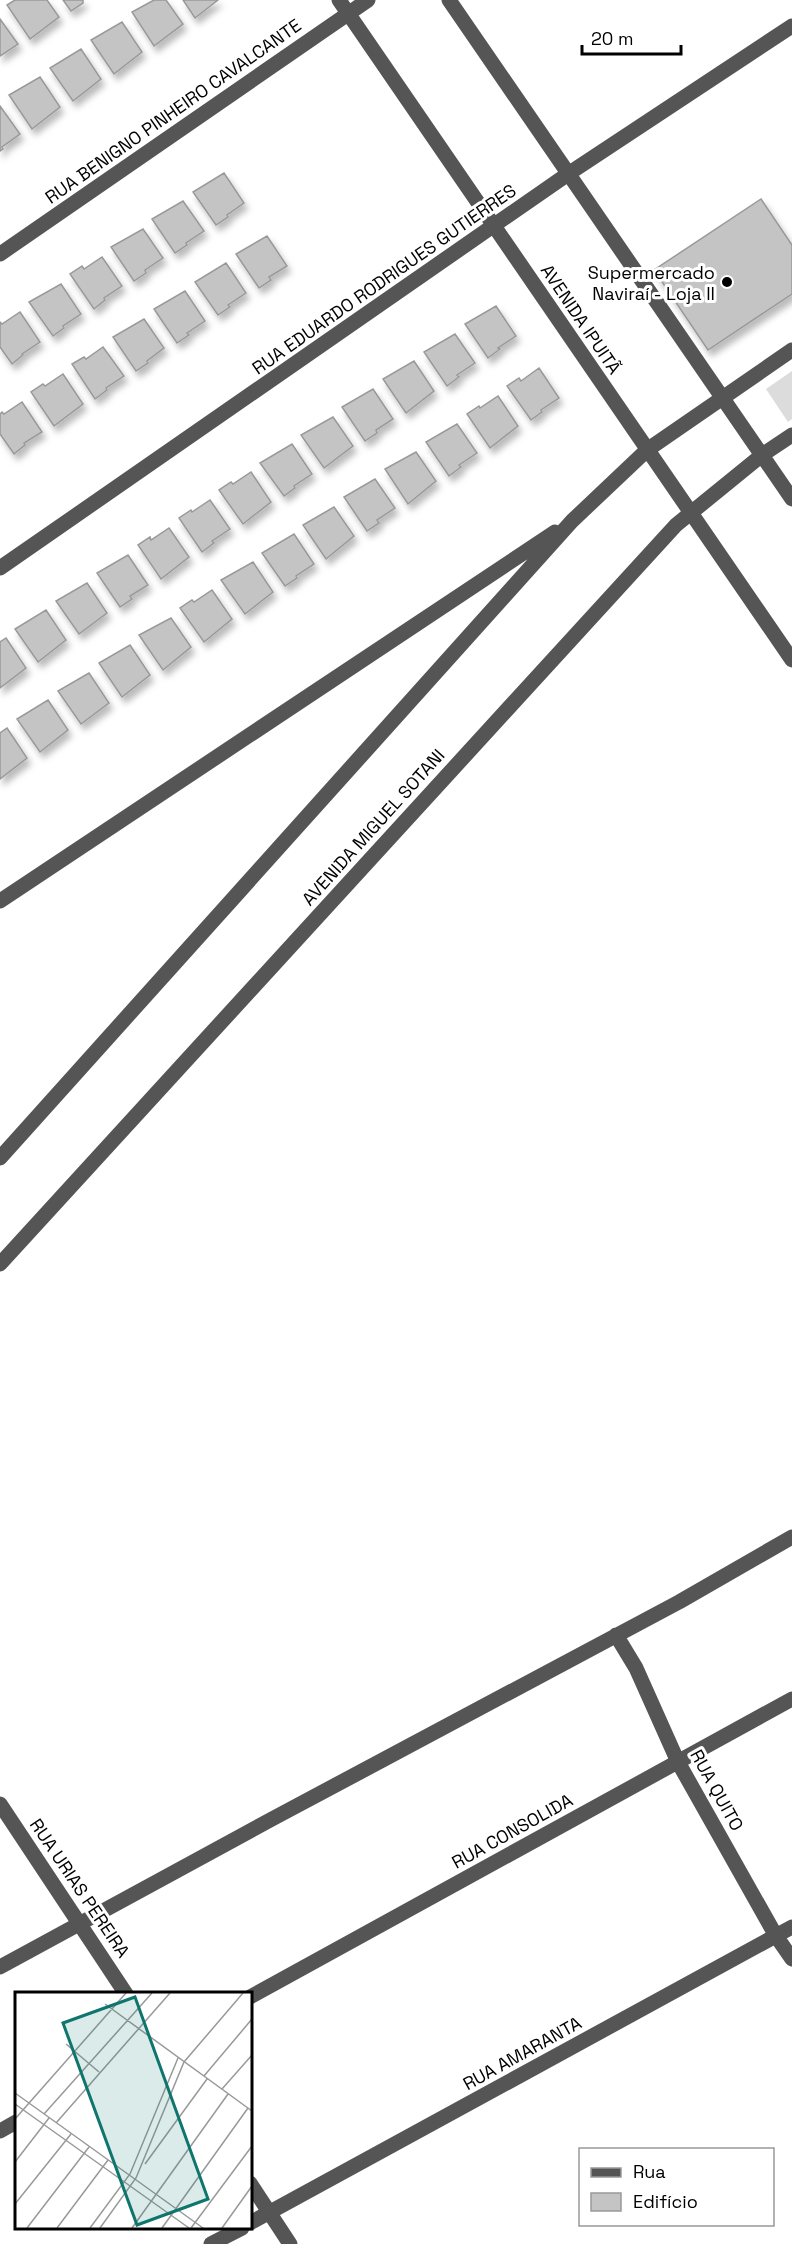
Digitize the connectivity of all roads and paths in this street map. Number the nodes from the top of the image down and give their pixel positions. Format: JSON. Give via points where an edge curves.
{"nodes":[{"id":1,"x":339,"y":0,"type":"edge"},
{"id":2,"x":368,"y":0,"type":"edge"},
{"id":3,"x":449,"y":0,"type":"edge"},
{"id":4,"x":348,"y":13,"type":"junction"},
{"id":5,"x":792,"y":26,"type":"edge"},
{"id":6,"x":568,"y":174,"type":"junction"},
{"id":7,"x":495,"y":227,"type":"junction"},
{"id":8,"x":0,"y":254,"type":"edge"},
{"id":9,"x":792,"y":350,"type":"edge"},
{"id":10,"x":722,"y":397,"type":"junction"},
{"id":11,"x":792,"y":435,"type":"edge"},
{"id":12,"x":647,"y":450,"type":"junction"},
{"id":13,"x":762,"y":455,"type":"junction"},
{"id":14,"x":792,"y":499,"type":"edge"},
{"id":15,"x":691,"y":512,"type":"junction"},
{"id":16,"x":572,"y":521,"type":"junction"},
{"id":17,"x":0,"y":568,"type":"edge"},
{"id":18,"x":792,"y":660,"type":"edge"},
{"id":19,"x":0,"y":901,"type":"edge"},
{"id":20,"x":0,"y":1158,"type":"edge"},
{"id":21,"x":0,"y":1264,"type":"edge"},
{"id":22,"x":792,"y":1538,"type":"edge"},
{"id":23,"x":615,"y":1635,"type":"junction"},
{"id":24,"x":792,"y":1700,"type":"edge"},
{"id":25,"x":678,"y":1762,"type":"junction"},
{"id":26,"x":0,"y":1804,"type":"edge"},
{"id":27,"x":81,"y":1923,"type":"junction"},
{"id":28,"x":792,"y":1927,"type":"edge"},
{"id":29,"x":776,"y":1936,"type":"junction"},
{"id":30,"x":792,"y":1959,"type":"edge"},
{"id":31,"x":0,"y":1967,"type":"edge"},
{"id":32,"x":125,"y":1992,"type":"edge"},
{"id":33,"x":252,"y":1996,"type":"edge"},
{"id":34,"x":15,"y":2123,"type":"edge"},
{"id":35,"x":0,"y":2131,"type":"edge"},
{"id":36,"x":252,"y":2186,"type":"edge"},
{"id":37,"x":270,"y":2212,"type":"junction"},
{"id":38,"x":252,"y":2222,"type":"edge"},
{"id":39,"x":240,"y":2229,"type":"edge"},
{"id":40,"x":211,"y":2244,"type":"edge"},
{"id":41,"x":290,"y":2244,"type":"edge"}],
"edges":[{"from":1,"to":4,"type":"street","name":"AVENIDA IPUITÃ"},
{"from":2,"to":4,"type":"street","name":"RUA BENIGNO PINHEIRO CAVALCANTE"},
{"from":3,"to":6,"type":"street"},
{"from":4,"to":7,"type":"street","name":"AVENIDA IPUITÃ"},
{"from":4,"to":8,"type":"street","name":"RUA BENIGNO PINHEIRO CAVALCANTE"},
{"from":5,"to":6,"type":"street","name":"RUA EDUARDO RODRIGUES GUTIERRES"},
{"from":6,"to":7,"type":"street","name":"RUA EDUARDO RODRIGUES GUTIERRES"},
{"from":6,"to":10,"type":"street"},
{"from":7,"to":12,"type":"street","name":"AVENIDA IPUITÃ"},
{"from":7,"to":17,"type":"street","name":"RUA EDUARDO RODRIGUES GUTIERRES"},
{"from":9,"to":10,"type":"street"},
{"from":10,"to":12,"type":"street"},
{"from":10,"to":13,"type":"street"},
{"from":11,"to":13,"type":"street","name":"AVENIDA MIGUEL SOTANI"},
{"from":12,"to":15,"type":"street","name":"AVENIDA IPUITÃ"},
{"from":12,"to":16,"type":"street"},
{"from":13,"to":14,"type":"street"},
{"from":13,"to":15,"type":"street","name":"AVENIDA MIGUEL SOTANI"},
{"from":15,"to":18,"type":"street","name":"AVENIDA IPUITÃ"},
{"from":15,"to":21,"type":"street","name":"AVENIDA MIGUEL SOTANI"},
{"from":16,"to":19,"type":"street"},
{"from":16,"to":20,"type":"street"},
{"from":22,"to":23,"type":"street"},
{"from":23,"to":25,"type":"street","name":"RUA QUITO","via":[[636,1668]]},
{"from":23,"to":27,"type":"street"},
{"from":24,"to":25,"type":"street","name":"RUA CONSOLIDA"},
{"from":25,"to":29,"type":"street","name":"RUA QUITO"},
{"from":25,"to":33,"type":"street","name":"RUA CONSOLIDA"},
{"from":26,"to":27,"type":"street","name":"RUA URIAS PEREIRA"},
{"from":27,"to":31,"type":"street"},
{"from":27,"to":32,"type":"street","name":"RUA URIAS PEREIRA"},
{"from":28,"to":29,"type":"street","name":"RUA AMARANTA"},
{"from":29,"to":30,"type":"street","name":"RUA QUITO"},
{"from":29,"to":37,"type":"street","name":"RUA AMARANTA"},
{"from":34,"to":35,"type":"street"},
{"from":36,"to":37,"type":"street"},
{"from":37,"to":38,"type":"street","name":"RUA AMARANTA"},
{"from":37,"to":41,"type":"street"},
{"from":39,"to":40,"type":"street"}]}
